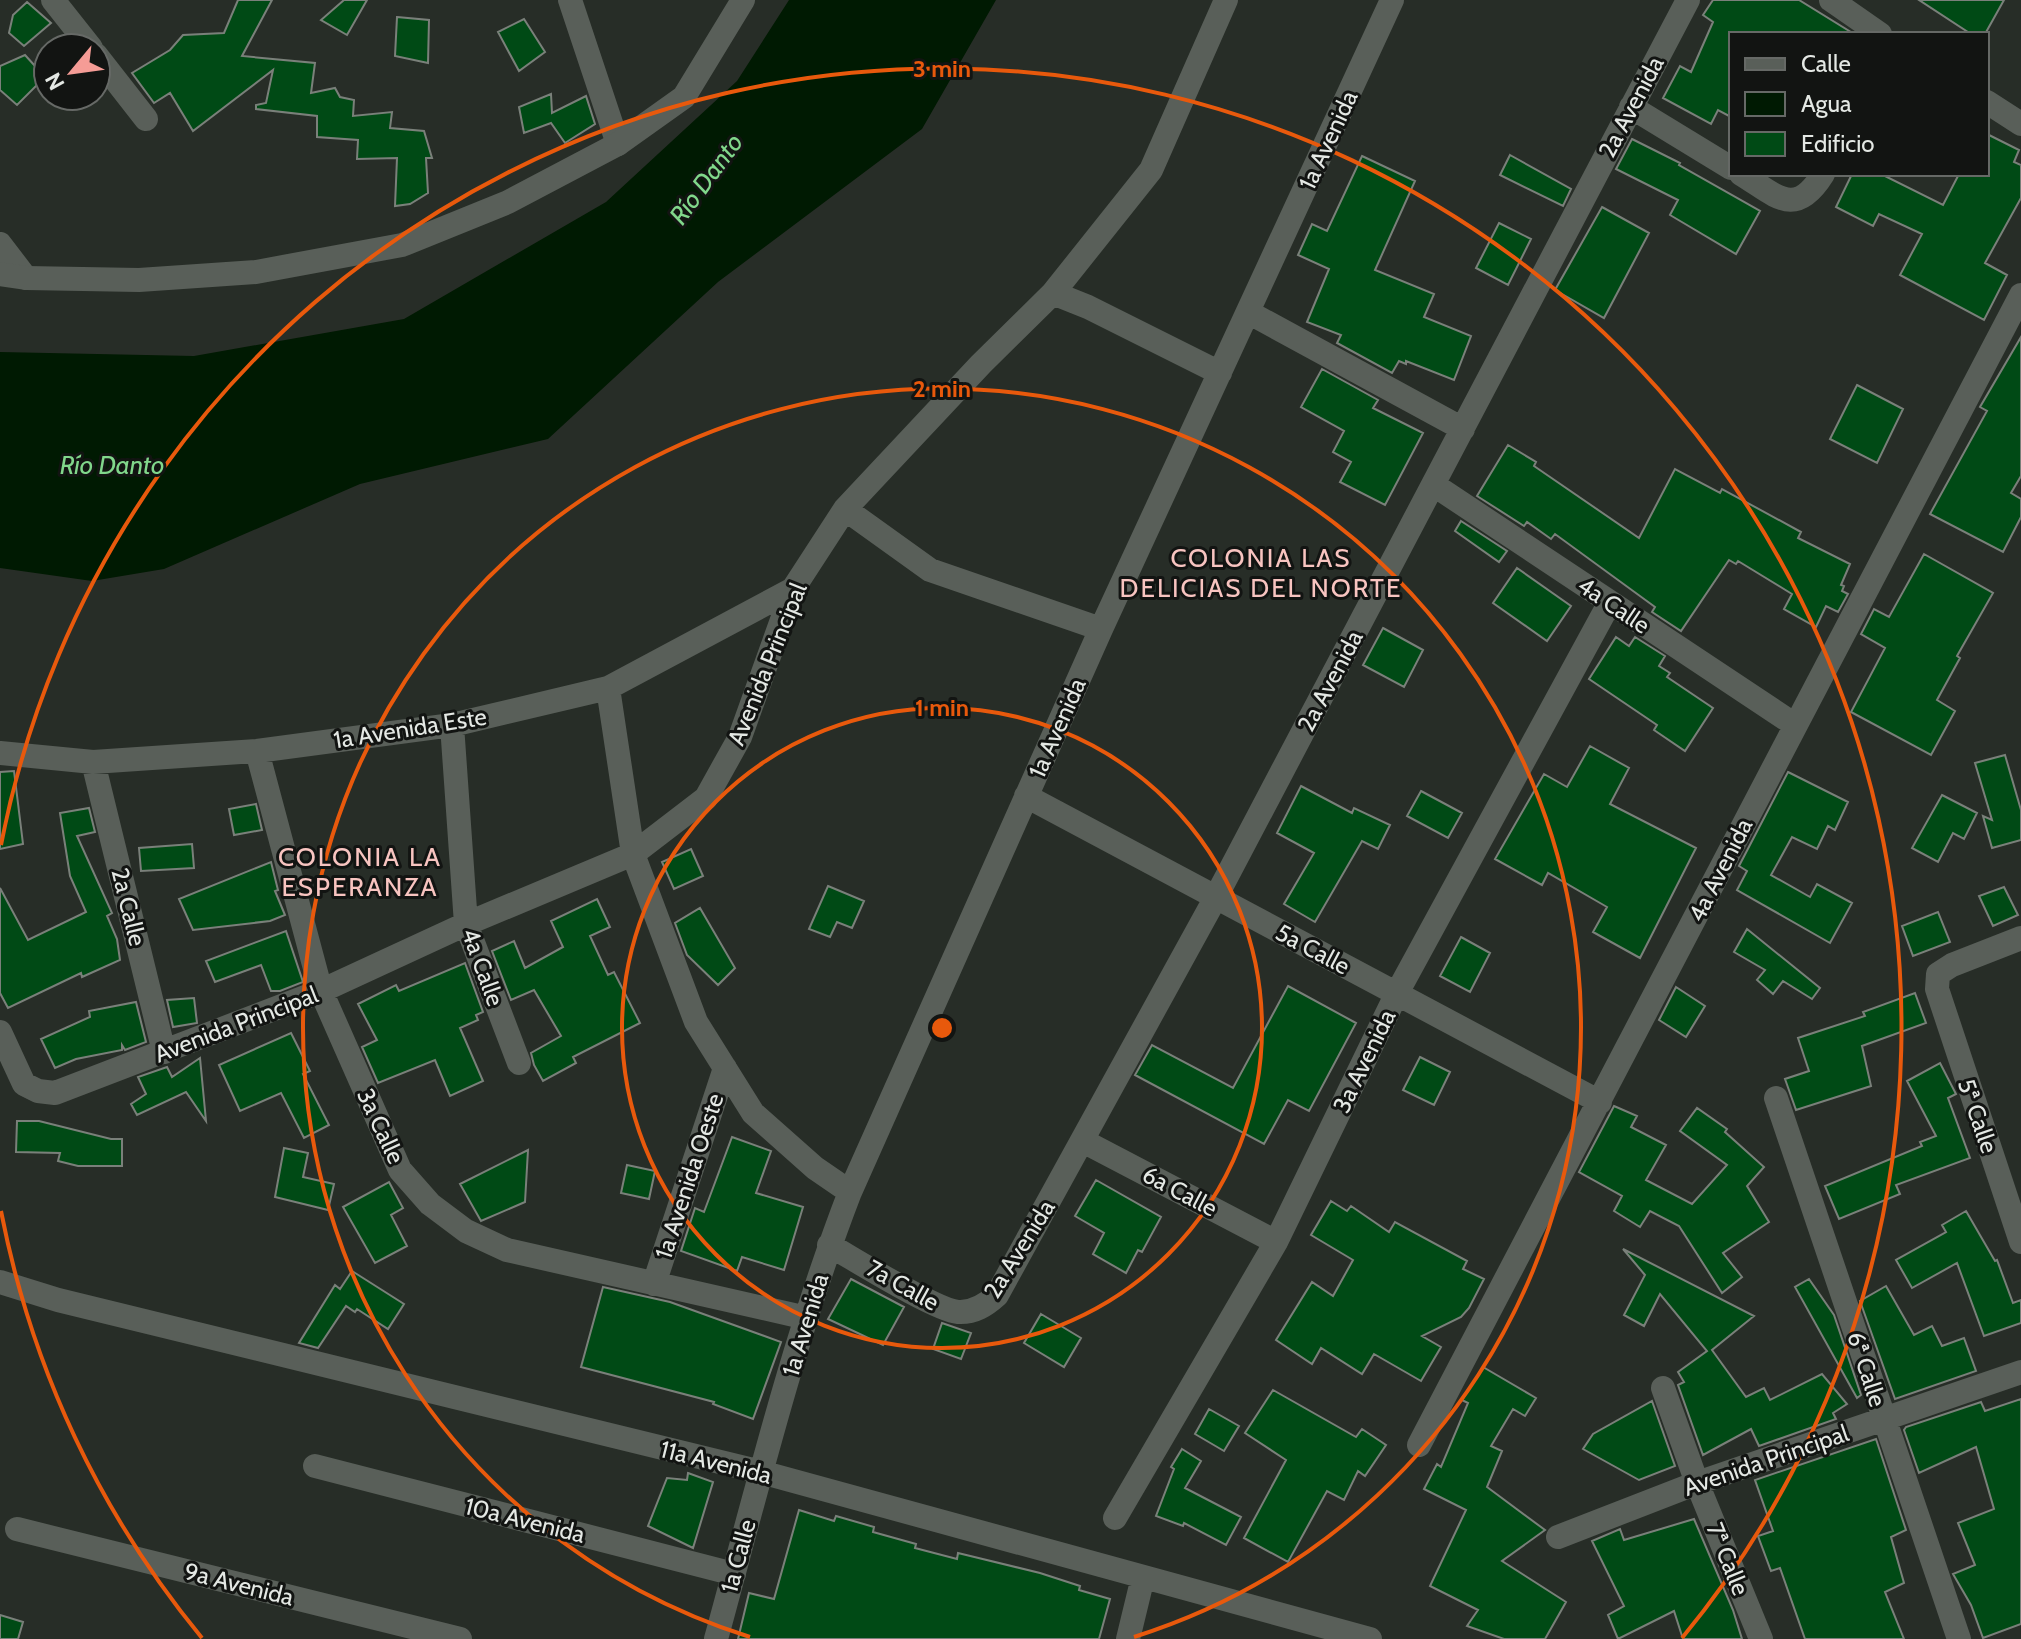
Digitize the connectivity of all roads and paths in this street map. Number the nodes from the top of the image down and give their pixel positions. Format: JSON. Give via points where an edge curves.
{"nodes":[{"id":1,"x":53,"y":0,"type":"edge"},
{"id":2,"x":570,"y":0,"type":"edge"},
{"id":3,"x":743,"y":0,"type":"edge"},
{"id":4,"x":1226,"y":0,"type":"edge"},
{"id":5,"x":1392,"y":0,"type":"edge"},
{"id":6,"x":1688,"y":0,"type":"edge"},
{"id":7,"x":1831,"y":0,"type":"edge"},
{"id":8,"x":78,"y":32,"type":"edge"},
{"id":9,"x":1877,"y":32,"type":"edge"},
{"id":10,"x":112,"y":75,"type":"edge"},
{"id":11,"x":1989,"y":103,"type":"edge"},
{"id":12,"x":1631,"y":107,"type":"junction"},
{"id":13,"x":146,"y":119,"type":"dead end"},
{"id":14,"x":2021,"y":124,"type":"edge"},
{"id":15,"x":618,"y":144,"type":"junction"},
{"id":16,"x":1729,"y":167,"type":"edge"},
{"id":17,"x":1744,"y":176,"type":"edge"},
{"id":18,"x":1822,"y":176,"type":"edge"},
{"id":19,"x":0,"y":244,"type":"edge"},
{"id":20,"x":0,"y":274,"type":"edge"},
{"id":21,"x":26,"y":278,"type":"junction"},
{"id":22,"x":1053,"y":293,"type":"junction"},
{"id":23,"x":2021,"y":295,"type":"edge"},
{"id":24,"x":1248,"y":312,"type":"junction"},
{"id":25,"x":1220,"y":373,"type":"junction"},
{"id":26,"x":1463,"y":429,"type":"junction"},
{"id":27,"x":1434,"y":485,"type":"junction"},
{"id":28,"x":845,"y":509,"type":"junction"},
{"id":29,"x":793,"y":589,"type":"junction"},
{"id":30,"x":1610,"y":602,"type":"junction"},
{"id":31,"x":1101,"y":629,"type":"junction"},
{"id":32,"x":608,"y":688,"type":"junction"},
{"id":33,"x":452,"y":725,"type":"junction"},
{"id":34,"x":1795,"y":725,"type":"junction"},
{"id":35,"x":257,"y":751,"type":"junction"},
{"id":36,"x":0,"y":753,"type":"edge"},
{"id":37,"x":93,"y":762,"type":"junction"},
{"id":38,"x":1026,"y":796,"type":"junction"},
{"id":39,"x":633,"y":854,"type":"junction"},
{"id":40,"x":1216,"y":897,"type":"junction"},
{"id":41,"x":466,"y":924,"type":"junction"},
{"id":42,"x":2021,"y":938,"type":"edge"},
{"id":43,"x":321,"y":991,"type":"junction"},
{"id":44,"x":1397,"y":993,"type":"junction"},
{"id":45,"x":0,"y":1032,"type":"edge"},
{"id":46,"x":164,"y":1052,"type":"junction"},
{"id":47,"x":519,"y":1063,"type":"dead end"},
{"id":48,"x":725,"y":1068,"type":"junction"},
{"id":49,"x":1776,"y":1098,"type":"dead end"},
{"id":50,"x":1600,"y":1102,"type":"junction"},
{"id":51,"x":1083,"y":1141,"type":"junction"},
{"id":52,"x":850,"y":1192,"type":"junction"},
{"id":53,"x":1276,"y":1242,"type":"junction"},
{"id":54,"x":2021,"y":1242,"type":"edge"},
{"id":55,"x":829,"y":1245,"type":"junction"},
{"id":56,"x":0,"y":1282,"type":"edge"},
{"id":57,"x":654,"y":1284,"type":"junction"},
{"id":58,"x":979,"y":1308,"type":"joint"},
{"id":59,"x":807,"y":1318,"type":"junction"},
{"id":60,"x":2021,"y":1372,"type":"edge"},
{"id":61,"x":1663,"y":1388,"type":"dead end"},
{"id":62,"x":1883,"y":1419,"type":"junction"},
{"id":63,"x":1419,"y":1445,"type":"dead end"},
{"id":64,"x":315,"y":1466,"type":"dead end"},
{"id":65,"x":761,"y":1472,"type":"junction"},
{"id":66,"x":1697,"y":1483,"type":"junction"},
{"id":67,"x":1115,"y":1518,"type":"dead end"},
{"id":68,"x":17,"y":1529,"type":"dead end"},
{"id":69,"x":1558,"y":1537,"type":"dead end"},
{"id":70,"x":734,"y":1574,"type":"junction"},
{"id":71,"x":1143,"y":1577,"type":"junction"},
{"id":72,"x":460,"y":1639,"type":"edge"},
{"id":73,"x":716,"y":1639,"type":"edge"},
{"id":74,"x":1128,"y":1639,"type":"edge"},
{"id":75,"x":1370,"y":1639,"type":"edge"},
{"id":76,"x":1761,"y":1639,"type":"edge"},
{"id":77,"x":1959,"y":1639,"type":"edge"}],
"edges":[{"from":1,"to":8,"type":"street"},
{"from":2,"to":15,"type":"street"},
{"from":3,"to":15,"type":"street","via":[[684,97]]},
{"from":4,"to":22,"type":"street","name":"Avenida Principal","via":[[1151,170]]},
{"from":5,"to":24,"type":"street","name":"1a Avenida"},
{"from":6,"to":12,"type":"street","name":"2a Avenida"},
{"from":7,"to":9,"type":"street"},
{"from":10,"to":13,"type":"street"},
{"from":11,"to":14,"type":"street"},
{"from":12,"to":16,"type":"street"},
{"from":12,"to":26,"type":"street","name":"2a Avenida"},
{"from":15,"to":21,"type":"street","via":[[508,202],[402,245],[256,272],[139,280]]},
{"from":17,"to":18,"type":"street","via":[[1786,202],[1812,192]]},
{"from":19,"to":21,"type":"street"},
{"from":20,"to":21,"type":"street"},
{"from":22,"to":25,"type":"street"},
{"from":22,"to":28,"type":"street","name":"Avenida Principal"},
{"from":23,"to":34,"type":"street","name":"4a Avenida"},
{"from":24,"to":25,"type":"street","name":"1a Avenida"},
{"from":24,"to":26,"type":"street"},
{"from":25,"to":31,"type":"street","name":"1a Avenida"},
{"from":26,"to":27,"type":"street","name":"2a Avenida"},
{"from":27,"to":30,"type":"street","name":"4a Calle"},
{"from":27,"to":40,"type":"street","name":"2a Avenida"},
{"from":28,"to":29,"type":"street","name":"Avenida Principal"},
{"from":28,"to":31,"type":"street","via":[[930,570]]},
{"from":29,"to":32,"type":"street","name":"1a Avenida Este"},
{"from":29,"to":39,"type":"street","name":"Avenida Principal","via":[[740,737],[706,798]]},
{"from":30,"to":34,"type":"street","name":"4a Calle"},
{"from":30,"to":44,"type":"street","name":"3a Avenida"},
{"from":31,"to":38,"type":"street","name":"1a Avenida"},
{"from":32,"to":33,"type":"street","name":"1a Avenida Este"},
{"from":32,"to":39,"type":"street"},
{"from":33,"to":35,"type":"street","name":"1a Avenida Este"},
{"from":33,"to":41,"type":"street","name":"4a Calle"},
{"from":34,"to":50,"type":"street","name":"4a Avenida"},
{"from":35,"to":37,"type":"street","name":"1a Avenida Este"},
{"from":35,"to":43,"type":"street","name":"3a Calle"},
{"from":36,"to":37,"type":"street","name":"1a Avenida Este"},
{"from":37,"to":46,"type":"street","name":"2a Calle"},
{"from":38,"to":40,"type":"street","name":"5a Calle"},
{"from":38,"to":52,"type":"street","name":"1a Avenida"},
{"from":39,"to":41,"type":"street","name":"Avenida Principal"},
{"from":39,"to":48,"type":"street","via":[[696,1022]]},
{"from":40,"to":44,"type":"street","name":"5a Calle"},
{"from":40,"to":51,"type":"street","name":"2a Avenida"},
{"from":41,"to":43,"type":"street","name":"Avenida Principal"},
{"from":41,"to":47,"type":"street","name":"4a Calle"},
{"from":42,"to":54,"type":"street","name":"5ª Calle","via":[[1952,965],[1938,974],[1937,989]]},
{"from":43,"to":46,"type":"street","name":"Avenida Principal"},
{"from":43,"to":57,"type":"street","name":"3a Calle","via":[[400,1170],[430,1204],[466,1231],[507,1250]]},
{"from":44,"to":50,"type":"street","name":"5a Calle"},
{"from":44,"to":53,"type":"street","name":"3a Avenida"},
{"from":45,"to":46,"type":"street","name":"Avenida Principal","via":[[24,1084],[38,1091],[55,1093]]},
{"from":48,"to":52,"type":"street","via":[[753,1113]]},
{"from":48,"to":57,"type":"street","name":"1a Avenida Oeste"},
{"from":49,"to":62,"type":"street","name":"6ª Calle"},
{"from":50,"to":63,"type":"street","name":"4a Avenida"},
{"from":51,"to":53,"type":"street","name":"6a Calle"},
{"from":51,"to":58,"type":"street","name":"2a Avenida","via":[[997,1295]]},
{"from":52,"to":55,"type":"street","name":"1a Avenida"},
{"from":53,"to":67,"type":"street","name":"3a Avenida"},
{"from":55,"to":58,"type":"street","name":"7a Calle","via":[[946,1310]]},
{"from":55,"to":59,"type":"street","name":"1a Avenida"},
{"from":56,"to":65,"type":"street","name":"11a Avenida"},
{"from":57,"to":59,"type":"street","name":"3a Calle"},
{"from":59,"to":65,"type":"street","name":"1a Avenida"},
{"from":60,"to":62,"type":"street","name":"Avenida Principal"},
{"from":61,"to":66,"type":"street","name":"7ª Calle"},
{"from":62,"to":66,"type":"street","name":"Avenida Principal"},
{"from":62,"to":77,"type":"street","name":"6ª Calle"},
{"from":64,"to":70,"type":"street","name":"10a Avenida"},
{"from":65,"to":70,"type":"street","name":"1a Calle"},
{"from":65,"to":71,"type":"street","name":"11a Avenida"},
{"from":66,"to":69,"type":"street","name":"Avenida Principal"},
{"from":66,"to":76,"type":"street","name":"7ª Calle"},
{"from":68,"to":72,"type":"street","name":"9a Avenida"},
{"from":70,"to":73,"type":"street","name":"1a Calle"},
{"from":71,"to":74,"type":"street"},
{"from":71,"to":75,"type":"street","name":"11a Avenida"}]}
